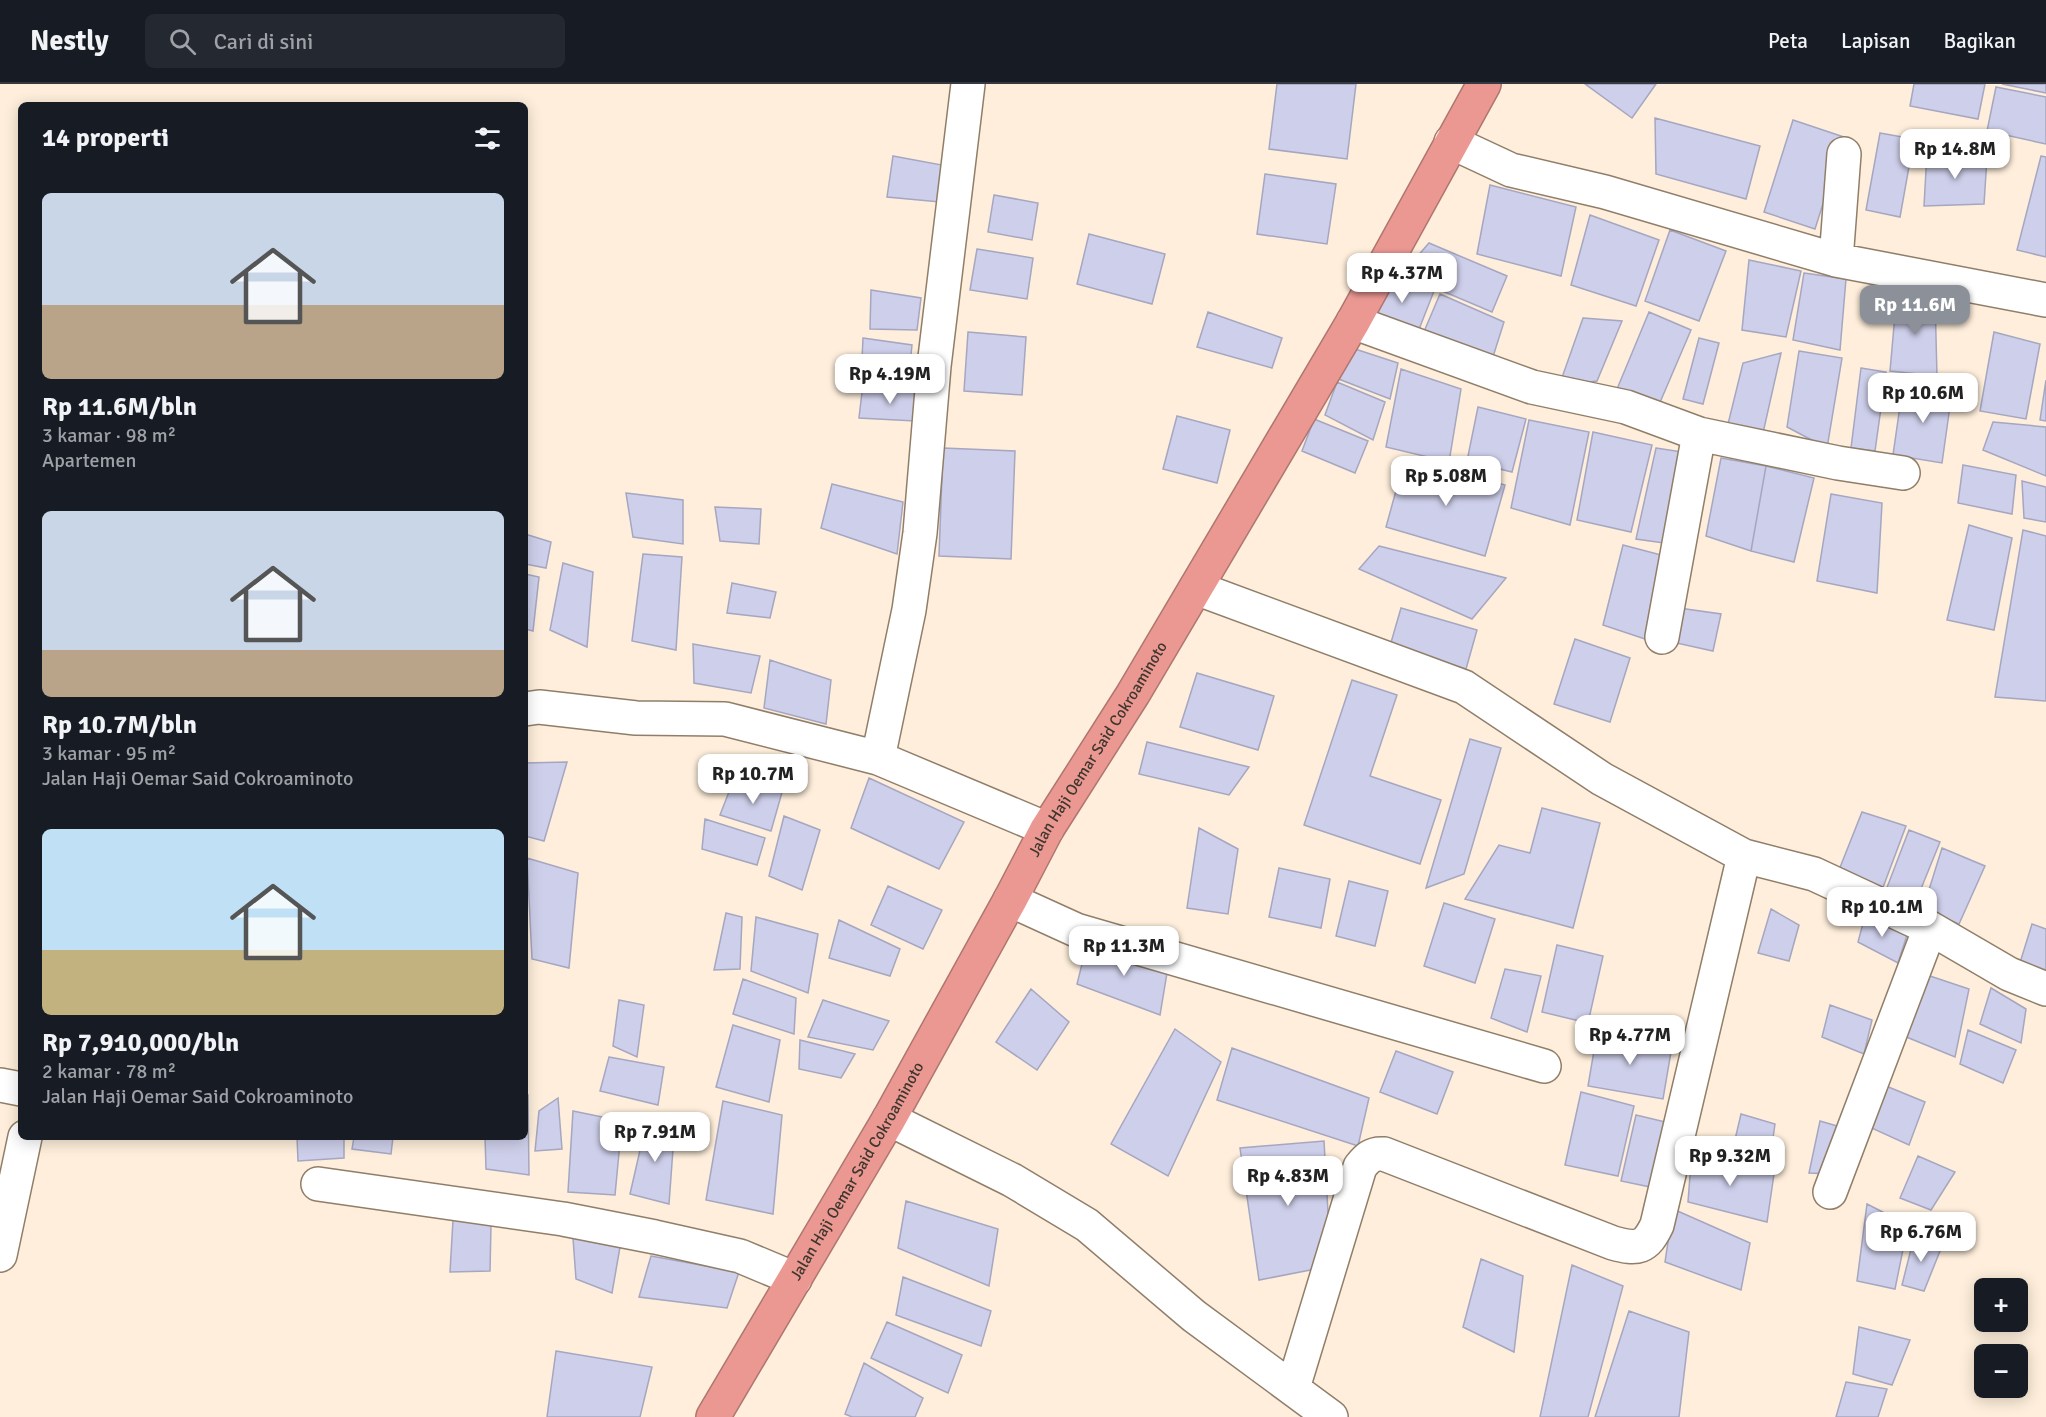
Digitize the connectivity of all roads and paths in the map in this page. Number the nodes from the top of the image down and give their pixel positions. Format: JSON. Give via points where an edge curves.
{"nodes":[{"id":1,"x":968,"y":84,"type":"edge"},
{"id":2,"x":1484,"y":84,"type":"edge"},
{"id":3,"x":1451,"y":142,"type":"junction"},
{"id":4,"x":1844,"y":154,"type":"dead end"},
{"id":5,"x":1836,"y":260,"type":"junction"},
{"id":6,"x":2046,"y":300,"type":"edge"},
{"id":7,"x":1353,"y":322,"type":"junction"},
{"id":8,"x":1699,"y":434,"type":"junction"},
{"id":9,"x":1903,"y":473,"type":"dead end"},
{"id":10,"x":1196,"y":588,"type":"junction"},
{"id":11,"x":1662,"y":637,"type":"dead end"},
{"id":12,"x":528,"y":709,"type":"edge"},
{"id":13,"x":878,"y":758,"type":"junction"},
{"id":14,"x":1047,"y":830,"type":"junction"},
{"id":15,"x":1744,"y":856,"type":"junction"},
{"id":16,"x":1010,"y":900,"type":"junction"},
{"id":17,"x":1930,"y":928,"type":"junction"},
{"id":18,"x":2046,"y":989,"type":"edge"},
{"id":19,"x":1544,"y":1066,"type":"dead end"},
{"id":20,"x":0,"y":1085,"type":"edge"},
{"id":21,"x":18,"y":1088,"type":"edge"},
{"id":22,"x":889,"y":1119,"type":"junction"},
{"id":23,"x":24,"y":1140,"type":"edge"},
{"id":24,"x":318,"y":1184,"type":"dead end"},
{"id":25,"x":1830,"y":1192,"type":"dead end"},
{"id":26,"x":0,"y":1255,"type":"edge"},
{"id":27,"x":795,"y":1279,"type":"junction"},
{"id":28,"x":1293,"y":1389,"type":"junction"},
{"id":29,"x":713,"y":1417,"type":"edge"},
{"id":30,"x":1331,"y":1417,"type":"edge"}],
"edges":[{"from":1,"to":13,"type":"street","via":[[934,366],[920,533],[909,610]]},
{"from":2,"to":3,"type":"highway","name":"Jalan Haji Oemar Said Cokroaminoto"},
{"from":3,"to":5,"type":"street","via":[[1511,170],[1605,192]]},
{"from":3,"to":7,"type":"highway","name":"Jalan Haji Oemar Said Cokroaminoto"},
{"from":4,"to":5,"type":"street"},
{"from":5,"to":6,"type":"street"},
{"from":7,"to":8,"type":"street","via":[[1532,387],[1626,407]]},
{"from":7,"to":10,"type":"highway","name":"Jalan Haji Oemar Said Cokroaminoto"},
{"from":8,"to":9,"type":"street"},
{"from":8,"to":11,"type":"street"},
{"from":10,"to":14,"type":"highway","name":"Jalan Haji Oemar Said Cokroaminoto"},
{"from":10,"to":15,"type":"street","via":[[1464,687],[1602,779]]},
{"from":12,"to":13,"type":"street","via":[[725,719]]},
{"from":13,"to":14,"type":"street"},
{"from":14,"to":16,"type":"highway","name":"Jalan Haji Oemar Said Cokroaminoto"},
{"from":15,"to":17,"type":"street","via":[[1814,874]]},
{"from":15,"to":28,"type":"street","via":[[1657,1225],[1648,1240],[1636,1247],[1613,1243],[1377,1153],[1360,1167]]},
{"from":16,"to":19,"type":"street","via":[[1077,930]]},
{"from":16,"to":22,"type":"highway","name":"Jalan Haji Oemar Said Cokroaminoto"},
{"from":17,"to":18,"type":"street","via":[[2009,974]]},
{"from":17,"to":25,"type":"street"},
{"from":20,"to":21,"type":"street"},
{"from":22,"to":27,"type":"highway","name":"Jalan Haji Oemar Said Cokroaminoto"},
{"from":22,"to":28,"type":"street","via":[[1012,1180],[1087,1225],[1194,1316]]},
{"from":23,"to":26,"type":"street"},
{"from":24,"to":27,"type":"street","via":[[563,1219],[655,1237],[740,1256]]},
{"from":27,"to":29,"type":"highway","name":"Jalan Haji Oemar Said Cokroaminoto"},
{"from":28,"to":30,"type":"street"}]}
